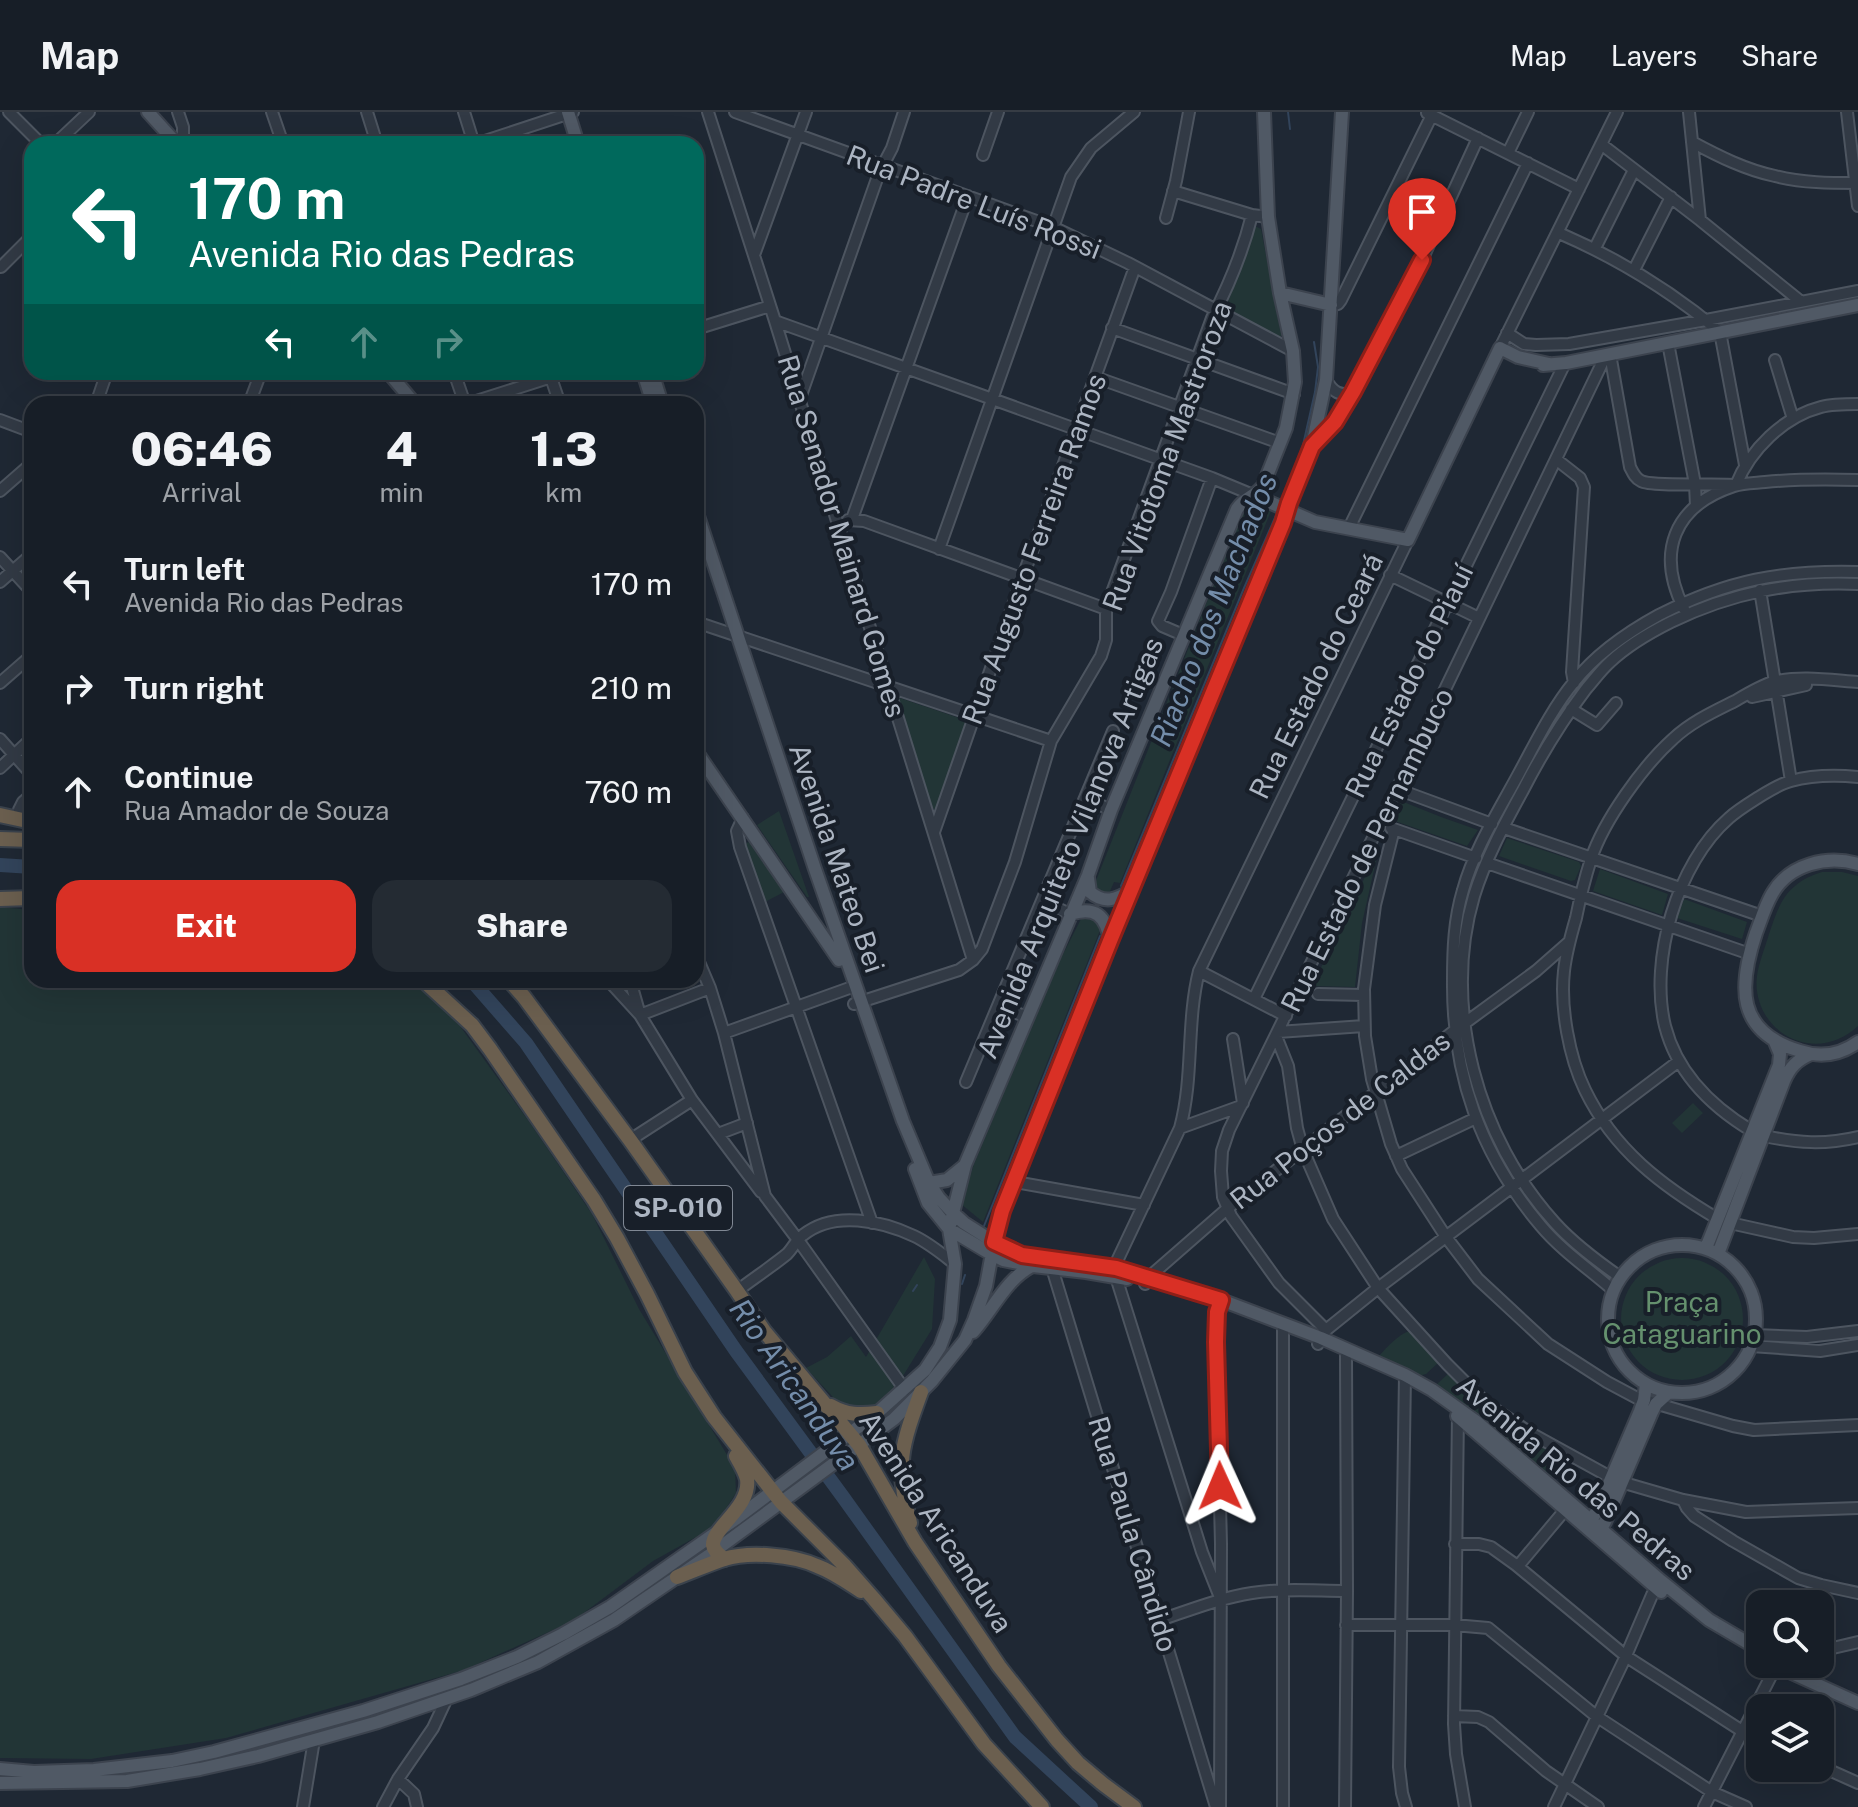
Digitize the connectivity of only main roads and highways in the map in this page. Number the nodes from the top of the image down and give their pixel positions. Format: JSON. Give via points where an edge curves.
{"nodes":[{"id":1,"x":148,"y":112,"type":"edge"},
{"id":2,"x":1264,"y":112,"type":"edge"},
{"id":3,"x":1342,"y":112,"type":"edge"},
{"id":4,"x":566,"y":113,"type":"edge"},
{"id":5,"x":172,"y":136,"type":"edge"},
{"id":6,"x":569,"y":136,"type":"edge"},
{"id":7,"x":575,"y":136,"type":"edge"},
{"id":8,"x":1280,"y":293,"type":"junction"},
{"id":9,"x":1331,"y":305,"type":"junction"},
{"id":10,"x":1858,"y":305,"type":"edge"},
{"id":11,"x":395,"y":380,"type":"edge"},
{"id":12,"x":408,"y":396,"type":"edge"},
{"id":13,"x":1253,"y":495,"type":"junction"},
{"id":14,"x":1284,"y":508,"type":"junction"},
{"id":15,"x":704,"y":536,"type":"edge"},
{"id":16,"x":704,"y":554,"type":"edge"},
{"id":17,"x":734,"y":634,"type":"junction"},
{"id":18,"x":704,"y":762,"type":"edge"},
{"id":19,"x":0,"y":815,"type":"edge"},
{"id":20,"x":24,"y":820,"type":"edge"},
{"id":21,"x":0,"y":839,"type":"edge"},
{"id":22,"x":24,"y":840,"type":"edge"},
{"id":23,"x":1858,"y":855,"type":"edge"},
{"id":24,"x":1842,"y":860,"type":"junction"},
{"id":25,"x":1858,"y":864,"type":"edge"},
{"id":26,"x":1088,"y":875,"type":"junction"},
{"id":27,"x":1130,"y":891,"type":"junction"},
{"id":28,"x":24,"y":898,"type":"edge"},
{"id":29,"x":0,"y":899,"type":"edge"},
{"id":30,"x":800,"y":902,"type":"junction"},
{"id":31,"x":827,"y":914,"type":"junction"},
{"id":32,"x":1070,"y":914,"type":"junction"},
{"id":33,"x":1110,"y":941,"type":"junction"},
{"id":34,"x":839,"y":960,"type":"junction"},
{"id":35,"x":852,"y":987,"type":"junction"},
{"id":36,"x":432,"y":988,"type":"edge"},
{"id":37,"x":516,"y":988,"type":"edge"},
{"id":38,"x":857,"y":1003,"type":"junction"},
{"id":39,"x":1775,"y":1042,"type":"junction"},
{"id":40,"x":1858,"y":1042,"type":"edge"},
{"id":41,"x":1811,"y":1054,"type":"junction"},
{"id":42,"x":1758,"y":1134,"type":"junction"},
{"id":43,"x":965,"y":1165,"type":"junction"},
{"id":44,"x":929,"y":1183,"type":"junction"},
{"id":45,"x":952,"y":1212,"type":"junction"},
{"id":46,"x":949,"y":1229,"type":"junction"},
{"id":47,"x":992,"y":1248,"type":"junction"},
{"id":48,"x":1712,"y":1251,"type":"junction"},
{"id":49,"x":1052,"y":1264,"type":"junction"},
{"id":50,"x":1033,"y":1266,"type":"junction"},
{"id":51,"x":950,"y":1320,"type":"junction"},
{"id":52,"x":965,"y":1341,"type":"junction"},
{"id":53,"x":1646,"y":1384,"type":"junction"},
{"id":54,"x":921,"y":1392,"type":"junction"},
{"id":55,"x":1669,"y":1392,"type":"junction"},
{"id":56,"x":823,"y":1401,"type":"junction"},
{"id":57,"x":1650,"y":1402,"type":"junction"},
{"id":58,"x":1458,"y":1412,"type":"junction"},
{"id":59,"x":877,"y":1413,"type":"junction"},
{"id":60,"x":714,"y":1417,"type":"junction"},
{"id":61,"x":855,"y":1439,"type":"junction"},
{"id":62,"x":776,"y":1496,"type":"junction"},
{"id":63,"x":724,"y":1526,"type":"junction"},
{"id":64,"x":1594,"y":1528,"type":"junction"},
{"id":65,"x":915,"y":1542,"type":"junction"},
{"id":66,"x":720,"y":1555,"type":"junction"},
{"id":67,"x":677,"y":1577,"type":"joint"},
{"id":68,"x":1658,"y":1584,"type":"junction"},
{"id":69,"x":874,"y":1599,"type":"junction"},
{"id":70,"x":1746,"y":1642,"type":"edge"},
{"id":71,"x":1746,"y":1651,"type":"edge"},
{"id":72,"x":1806,"y":1678,"type":"edge"},
{"id":73,"x":1812,"y":1678,"type":"edge"},
{"id":74,"x":1858,"y":1696,"type":"edge"},
{"id":75,"x":1858,"y":1703,"type":"edge"},
{"id":76,"x":0,"y":1769,"type":"edge"},
{"id":77,"x":0,"y":1783,"type":"edge"},
{"id":78,"x":1042,"y":1807,"type":"edge"},
{"id":79,"x":1134,"y":1807,"type":"edge"}],
"edges":[{"from":1,"to":5,"type":"main road"},
{"from":2,"to":8,"type":"main road","name":"Avenida Arquiteto Vilanova Artigas","via":[[1268,217]]},
{"from":3,"to":9,"type":"main road"},
{"from":4,"to":6,"type":"main road"},
{"from":4,"to":7,"type":"main road"},
{"from":8,"to":9,"type":"main road"},
{"from":8,"to":13,"type":"main road","name":"Avenida Arquiteto Vilanova Artigas","via":[[1293,351],[1294,394],[1266,479]]},
{"from":9,"to":14,"type":"main road","via":[[1326,380],[1312,446]]},
{"from":10,"to":14,"type":"main road","name":"Rua Estado do Ceará","via":[[1565,363],[1517,364],[1497,354],[1408,540],[1315,522]]},
{"from":11,"to":12,"type":"main road"},
{"from":13,"to":14,"type":"main road"},
{"from":13,"to":26,"type":"main road","name":"Avenida Arquiteto Vilanova Artigas","via":[[1237,509]]},
{"from":14,"to":27,"type":"main road"},
{"from":15,"to":17,"type":"main road","name":"Avenida Mateo Bei"},
{"from":16,"to":17,"type":"main road","name":"Avenida Mateo Bei"},
{"from":17,"to":31,"type":"main road","name":"Avenida Mateo Bei"},
{"from":18,"to":30,"type":"main road"},
{"from":19,"to":20,"type":"highway"},
{"from":21,"to":22,"type":"highway"},
{"from":23,"to":24,"type":"main road"},
{"from":24,"to":25,"type":"main road"},
{"from":24,"to":39,"type":"main road","via":[[1809,864],[1786,876],[1762,916],[1746,966],[1745,998],[1759,1028]]},
{"from":26,"to":27,"type":"main road","via":[[1088,889],[1097,897],[1114,900]]},
{"from":26,"to":32,"type":"main road","name":"Avenida Arquiteto Vilanova Artigas"},
{"from":27,"to":33,"type":"main road"},
{"from":28,"to":29,"type":"highway"},
{"from":30,"to":31,"type":"main road"},
{"from":30,"to":34,"type":"main road"},
{"from":31,"to":34,"type":"main road","name":"Avenida Mateo Bei"},
{"from":31,"to":35,"type":"main road","name":"Avenida Mateo Bei"},
{"from":32,"to":33,"type":"main road","via":[[1099,915]]},
{"from":32,"to":43,"type":"main road","name":"Avenida Arquiteto Vilanova Artigas"},
{"from":33,"to":47,"type":"main road"},
{"from":34,"to":35,"type":"main road","name":"Avenida Mateo Bei"},
{"from":35,"to":38,"type":"main road","name":"Avenida Mateo Bei"},
{"from":36,"to":60,"type":"highway","number":"SP-010","via":[[472,1025],[594,1200]]},
{"from":37,"to":56,"type":"highway","name":"Avenida Aricanduva","number":"SP-010","via":[[764,1331]]},
{"from":38,"to":44,"type":"main road","name":"Avenida Mateo Bei"},
{"from":38,"to":46,"type":"main road","name":"Avenida Mateo Bei","via":[[928,1203]]},
{"from":39,"to":41,"type":"main road"},
{"from":39,"to":42,"type":"main road","via":[[1779,1065]]},
{"from":40,"to":41,"type":"main road","via":[[1839,1052]]},
{"from":41,"to":42,"type":"main road","via":[[1789,1071]]},
{"from":42,"to":48,"type":"main road"},
{"from":43,"to":44,"type":"main road","via":[[947,1180]]},
{"from":43,"to":45,"type":"main road","name":"Avenida Arquiteto Vilanova Artigas"},
{"from":44,"to":45,"type":"main road","name":"Avenida Mateo Bei"},
{"from":45,"to":46,"type":"main road","name":"Avenida Arquiteto Vilanova Artigas"},
{"from":45,"to":47,"type":"main road","name":"Avenida Rio das Pedras"},
{"from":46,"to":47,"type":"main road","name":"Avenida Rio das Pedras"},
{"from":46,"to":51,"type":"main road","via":[[955,1264]]},
{"from":47,"to":49,"type":"main road","name":"Avenida Rio das Pedras"},
{"from":47,"to":50,"type":"main road","name":"Avenida Rio das Pedras","via":[[1003,1260]]},
{"from":47,"to":52,"type":"main road","via":[[986,1286]]},
{"from":48,"to":53,"type":"main road","via":[[1679,1244],[1652,1251],[1620,1277],[1613,1290],[1608,1316],[1612,1343],[1625,1366]]},
{"from":48,"to":55,"type":"main road","via":[[1731,1263],[1750,1288],[1757,1319],[1753,1340],[1735,1371],[1719,1383]]},
{"from":49,"to":50,"type":"main road","name":"Avenida Rio das Pedras"},
{"from":49,"to":58,"type":"main road","name":"Avenida Rio das Pedras","via":[[1147,1280],[1322,1338]]},
{"from":50,"to":52,"type":"main road","via":[[1012,1282]]},
{"from":51,"to":52,"type":"main road","via":[[967,1324]]},
{"from":51,"to":59,"type":"main road","via":[[925,1370]]},
{"from":52,"to":54,"type":"main road"},
{"from":53,"to":55,"type":"main road"},
{"from":53,"to":57,"type":"main road"},
{"from":54,"to":61,"type":"main road","via":[[894,1419]]},
{"from":54,"to":65,"type":"highway","via":[[900,1465]]},
{"from":55,"to":57,"type":"main road"},
{"from":56,"to":59,"type":"highway","via":[[847,1413]]},
{"from":56,"to":61,"type":"highway","name":"Avenida Aricanduva","number":"SP-010"},
{"from":57,"to":64,"type":"main road"},
{"from":58,"to":64,"type":"main road","name":"Avenida Rio das Pedras","via":[[1565,1510]]},
{"from":58,"to":64,"type":"main road","name":"Avenida Rio das Pedras","via":[[1478,1423]]},
{"from":59,"to":61,"type":"main road"},
{"from":60,"to":62,"type":"highway","number":"SP-010"},
{"from":60,"to":63,"type":"highway","via":[[747,1487]]},
{"from":61,"to":62,"type":"main road","via":[[836,1462]]},
{"from":61,"to":62,"type":"main road","via":[[825,1450]]},
{"from":61,"to":65,"type":"highway","name":"Avenida Aricanduva","number":"SP-010"},
{"from":62,"to":63,"type":"main road"},
{"from":62,"to":66,"type":"main road"},
{"from":62,"to":69,"type":"highway","number":"SP-010"},
{"from":63,"to":66,"type":"highway","via":[[713,1544]]},
{"from":63,"to":76,"type":"main road","via":[[563,1634],[411,1696],[172,1761],[94,1770]]},
{"from":64,"to":68,"type":"main road","name":"Avenida Rio das Pedras"},
{"from":65,"to":79,"type":"highway","name":"Avenida Aricanduva","number":"SP-010","via":[[999,1666],[1057,1740]]},
{"from":66,"to":67,"type":"highway"},
{"from":66,"to":69,"type":"highway","via":[[804,1561]]},
{"from":67,"to":77,"type":"main road","via":[[538,1662],[378,1722],[200,1769],[127,1781]]},
{"from":68,"to":70,"type":"main road","name":"Avenida Rio das Pedras"},
{"from":68,"to":71,"type":"main road","name":"Avenida Rio das Pedras","via":[[1724,1639]]},
{"from":69,"to":78,"type":"highway","number":"SP-010","via":[[984,1744]]},
{"from":72,"to":75,"type":"main road"},
{"from":73,"to":74,"type":"main road"}]}
